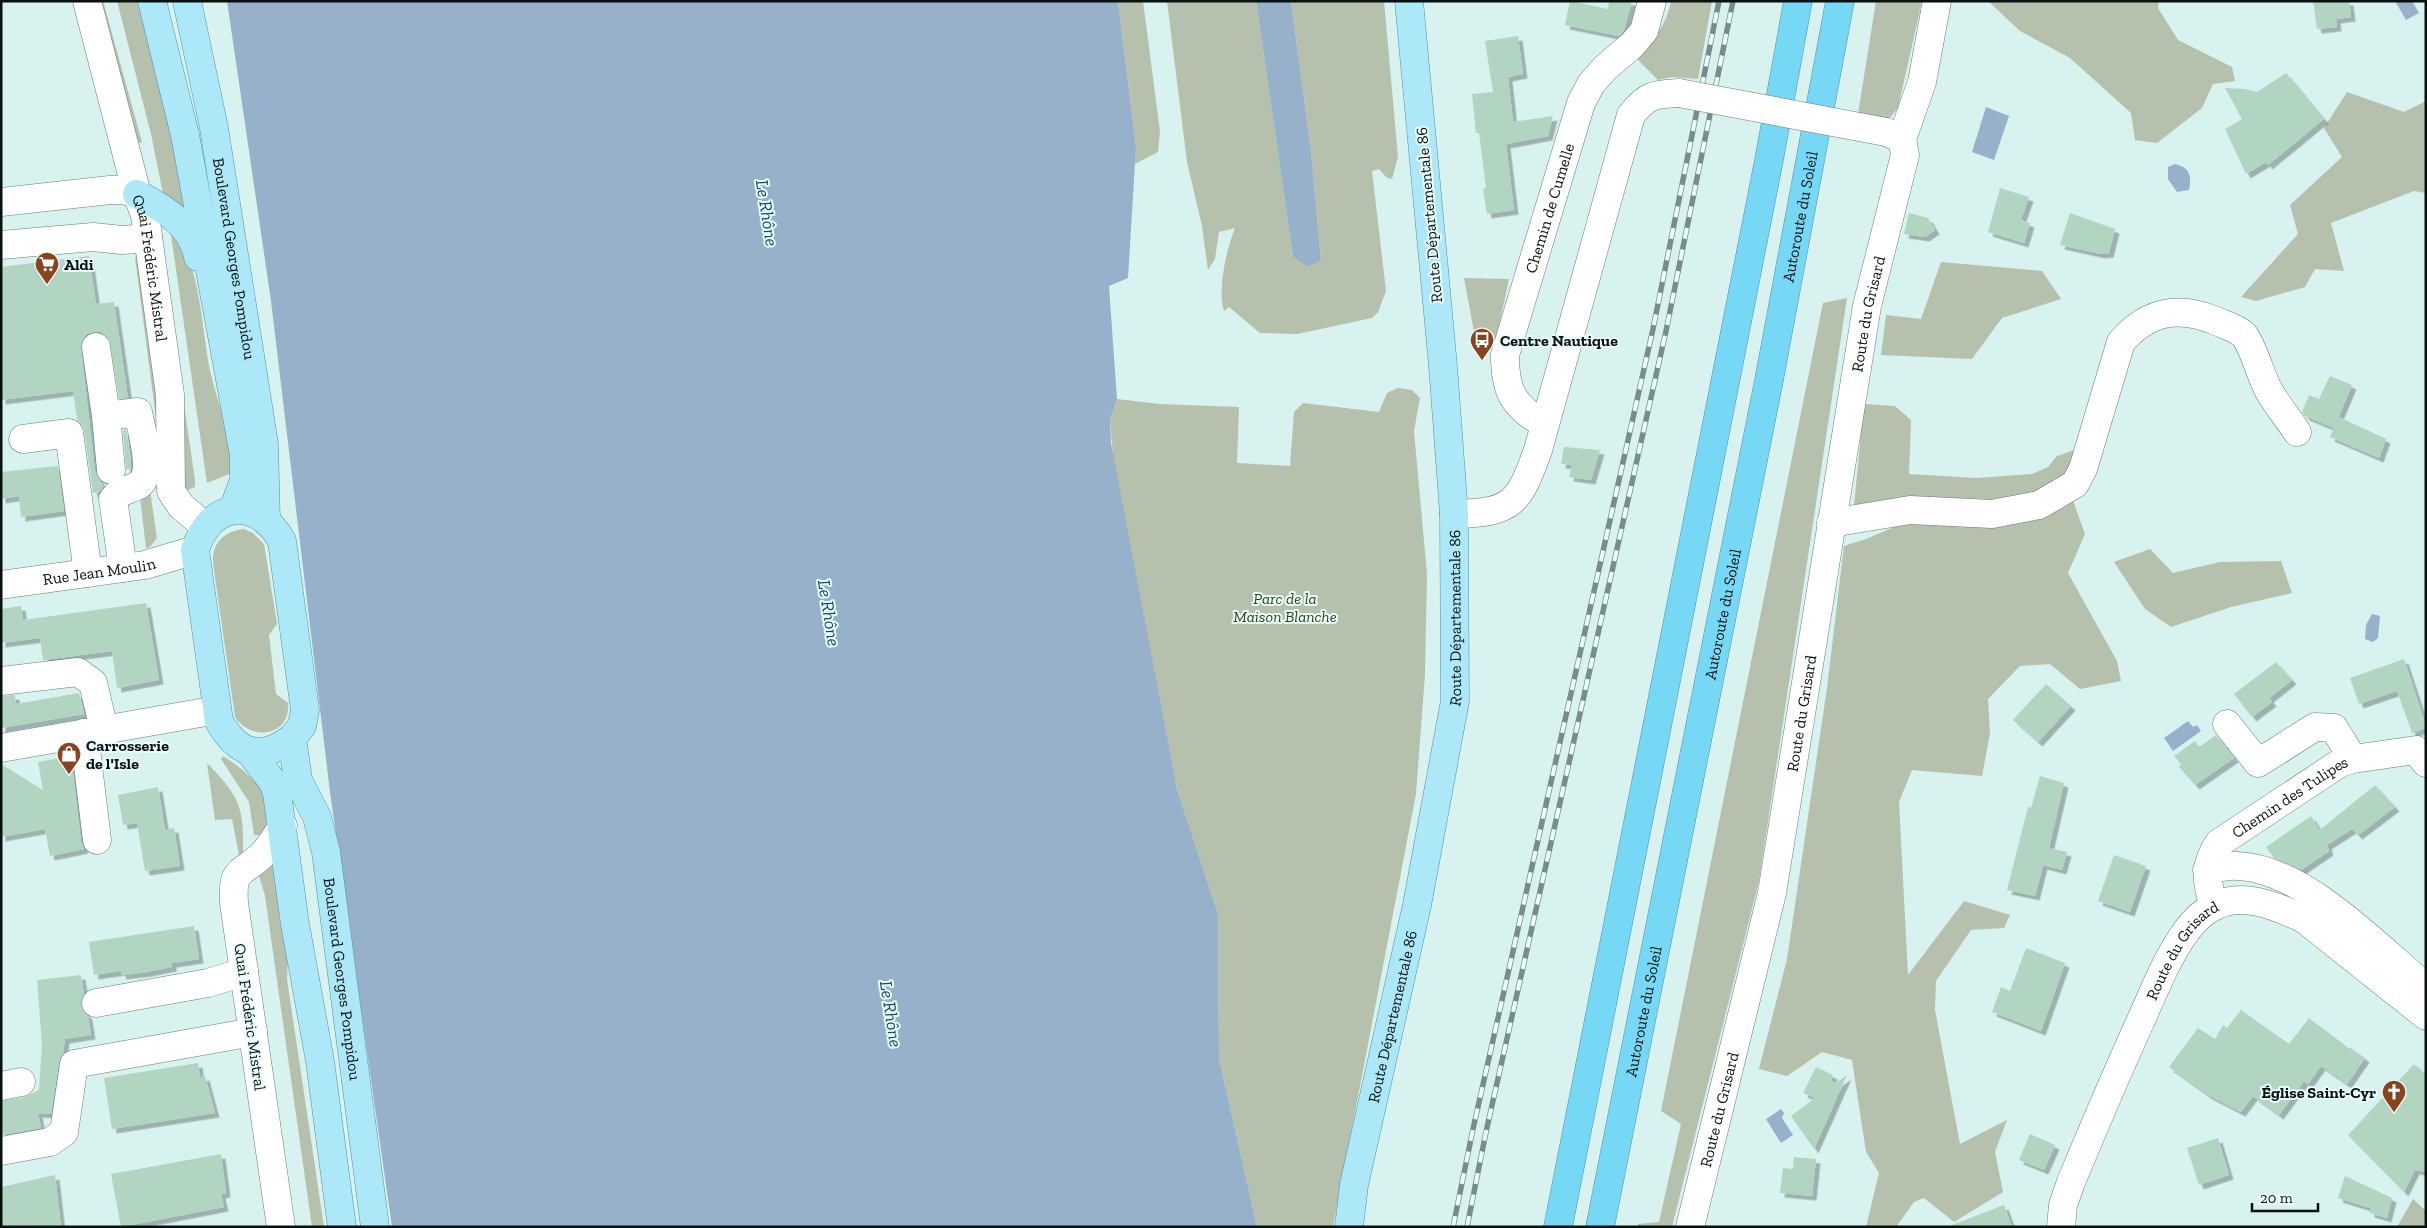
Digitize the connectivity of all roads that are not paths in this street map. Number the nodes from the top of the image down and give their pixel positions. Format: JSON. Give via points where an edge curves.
{"nodes":[{"id":1,"x":87,"y":1,"type":"edge"},
{"id":2,"x":152,"y":1,"type":"edge"},
{"id":3,"x":187,"y":1,"type":"edge"},
{"id":4,"x":1409,"y":1,"type":"edge"},
{"id":5,"x":1652,"y":1,"type":"edge"},
{"id":6,"x":1798,"y":1,"type":"edge"},
{"id":7,"x":1840,"y":1,"type":"edge"},
{"id":8,"x":1937,"y":1,"type":"edge"},
{"id":9,"x":1894,"y":135,"type":"junction"},
{"id":10,"x":137,"y":194,"type":"junction"},
{"id":11,"x":50,"y":197,"type":"junction"},
{"id":12,"x":1,"y":202,"type":"edge"},
{"id":13,"x":148,"y":238,"type":"junction"},
{"id":14,"x":54,"y":239,"type":"junction"},
{"id":15,"x":1,"y":245,"type":"edge"},
{"id":16,"x":96,"y":347,"type":"dead end"},
{"id":17,"x":228,"y":372,"type":"junction"},
{"id":18,"x":106,"y":416,"type":"junction"},
{"id":19,"x":1545,"y":424,"type":"junction"},
{"id":20,"x":2297,"y":432,"type":"dead end"},
{"id":21,"x":23,"y":439,"type":"dead end"},
{"id":22,"x":111,"y":470,"type":"dead end"},
{"id":23,"x":234,"y":510,"type":"junction"},
{"id":24,"x":1454,"y":514,"type":"junction"},
{"id":25,"x":266,"y":520,"type":"junction"},
{"id":26,"x":1831,"y":524,"type":"junction"},
{"id":27,"x":201,"y":538,"type":"junction"},
{"id":28,"x":123,"y":568,"type":"junction"},
{"id":29,"x":88,"y":573,"type":"junction"},
{"id":30,"x":1,"y":585,"type":"edge"},
{"id":31,"x":1,"y":682,"type":"edge"},
{"id":32,"x":217,"y":710,"type":"junction"},
{"id":33,"x":2226,"y":724,"type":"dead end"},
{"id":34,"x":94,"y":731,"type":"junction"},
{"id":35,"x":292,"y":738,"type":"junction"},
{"id":36,"x":1,"y":748,"type":"edge"},
{"id":37,"x":249,"y":751,"type":"junction"},
{"id":38,"x":2353,"y":759,"type":"junction"},
{"id":39,"x":2426,"y":763,"type":"edge"},
{"id":40,"x":283,"y":826,"type":"junction"},
{"id":41,"x":97,"y":840,"type":"dead end"},
{"id":42,"x":2207,"y":870,"type":"junction"},
{"id":43,"x":2214,"y":906,"type":"junction"},
{"id":44,"x":244,"y":972,"type":"junction"},
{"id":45,"x":2426,"y":987,"type":"edge"},
{"id":46,"x":96,"y":1003,"type":"dead end"},
{"id":47,"x":2426,"y":1016,"type":"edge"},
{"id":48,"x":253,"y":1032,"type":"junction"},
{"id":49,"x":1,"y":1152,"type":"edge"},
{"id":50,"x":281,"y":1227,"type":"edge"},
{"id":51,"x":342,"y":1227,"type":"edge"},
{"id":52,"x":375,"y":1227,"type":"edge"},
{"id":53,"x":1349,"y":1227,"type":"edge"},
{"id":54,"x":1558,"y":1227,"type":"edge"},
{"id":55,"x":1600,"y":1227,"type":"edge"},
{"id":56,"x":1690,"y":1227,"type":"edge"},
{"id":57,"x":2061,"y":1227,"type":"edge"}],
"edges":[{"from":1,"to":10,"type":"street","name":"Quai Frédéric Mistral"},
{"from":2,"to":17,"type":"main road","name":"Boulevard Georges Pompidou","via":[[185,135]]},
{"from":3,"to":25,"type":"main road","name":"Boulevard Georges Pompidou","via":[[214,128],[264,444]]},
{"from":4,"to":24,"type":"main road","name":"Route Départementale 86"},
{"from":5,"to":19,"type":"street","name":"Chemin de Cumelle","via":[[1644,31],[1591,84],[1581,103],[1505,355],[1507,381],[1518,406]]},
{"from":6,"to":54,"type":"highway","via":[[1768,169]]},
{"from":7,"to":55,"type":"highway","name":"Autoroute du Soleil","via":[[1769,380]]},
{"from":8,"to":9,"type":"street","via":[[1922,82]]},
{"from":9,"to":19,"type":"street","bridge":true,"via":[[1679,93],[1655,94],[1642,101],[1631,115]]},
{"from":9,"to":26,"type":"street","name":"Route du Grisard","via":[[1905,155],[1867,306]]},
{"from":10,"to":11,"type":"street","via":[[110,190]]},
{"from":10,"to":13,"type":"street","name":"Quai Frédéric Mistral","via":[[145,215]]},
{"from":10,"to":17,"type":"main road","via":[[169,212],[193,242],[216,356]]},
{"from":11,"to":12,"type":"street"},
{"from":11,"to":14,"type":"street"},
{"from":13,"to":14,"type":"street"},
{"from":13,"to":27,"type":"street","name":"Quai Frédéric Mistral","via":[[170,396],[171,491]]},
{"from":14,"to":15,"type":"street"},
{"from":16,"to":18,"type":"street"},
{"from":17,"to":23,"type":"main road","name":"Boulevard Georges Pompidou","via":[[245,466]]},
{"from":18,"to":22,"type":"street"},
{"from":18,"to":28,"type":"street","via":[[138,412],[148,466],[145,478],[138,485],[113,499]]},
{"from":19,"to":24,"type":"street","via":[[1528,476],[1515,499],[1499,510]]},
{"from":20,"to":26,"type":"street","via":[[2269,391],[2244,336],[2202,315],[2178,312],[2152,316],[2133,328],[2121,342],[2083,469],[2075,484],[2039,505],[1992,514],[1910,510]]},
{"from":21,"to":29,"type":"street","via":[[70,433]]},
{"from":23,"to":25,"type":"main road","via":[[257,513]]},
{"from":23,"to":27,"type":"main road","via":[[225,513]]},
{"from":24,"to":53,"type":"main road","name":"Route Départementale 86","via":[[1455,701],[1417,905],[1354,1185]]},
{"from":25,"to":35,"type":"main road","via":[[282,541],[305,710],[302,726]]},
{"from":26,"to":56,"type":"street","name":"Route du Grisard","via":[[1772,893]]},
{"from":27,"to":28,"type":"street","name":"Rue Jean Moulin","via":[[145,565]]},
{"from":27,"to":32,"type":"main road"},
{"from":28,"to":29,"type":"street","name":"Rue Jean Moulin"},
{"from":29,"to":30,"type":"street","name":"Rue Jean Moulin"},
{"from":31,"to":34,"type":"street","via":[[78,672],[93,683]]},
{"from":32,"to":34,"type":"street"},
{"from":32,"to":37,"type":"main road","via":[[234,742]]},
{"from":33,"to":38,"type":"street","via":[[2258,763],[2315,727],[2334,728]]},
{"from":34,"to":36,"type":"street"},
{"from":34,"to":41,"type":"street"},
{"from":35,"to":37,"type":"main road","via":[[270,751]]},
{"from":35,"to":52,"type":"main road","name":"Boulevard Georges Pompidou","via":[[298,780],[317,818],[326,852]]},
{"from":37,"to":40,"type":"main road","via":[[273,782]]},
{"from":38,"to":39,"type":"street","name":"Chemin des Tulipes","via":[[2416,750]]},
{"from":38,"to":42,"type":"street","name":"Chemin des Tulipes","via":[[2340,763],[2219,843],[2210,855]]},
{"from":40,"to":44,"type":"street","name":"Quai Frédéric Mistral","via":[[266,851],[236,875],[233,883]]},
{"from":40,"to":51,"type":"main road"},
{"from":42,"to":43,"type":"street","name":"Chemin des Tulipes"},
{"from":42,"to":45,"type":"street","via":[[2238,866],[2253,868],[2303,888],[2326,903]]},
{"from":43,"to":47,"type":"street","name":"Route du Grisard","via":[[2235,900],[2255,901],[2304,919]]},
{"from":43,"to":57,"type":"street","name":"Route du Grisard","via":[[2188,930],[2171,955],[2071,1182]]},
{"from":44,"to":46,"type":"street","via":[[208,983]]},
{"from":44,"to":48,"type":"street","name":"Quai Frédéric Mistral"},
{"from":48,"to":49,"type":"street","via":[[74,1064],[64,1132],[50,1142]]},
{"from":48,"to":50,"type":"street","name":"Quai Frédéric Mistral"}]}
